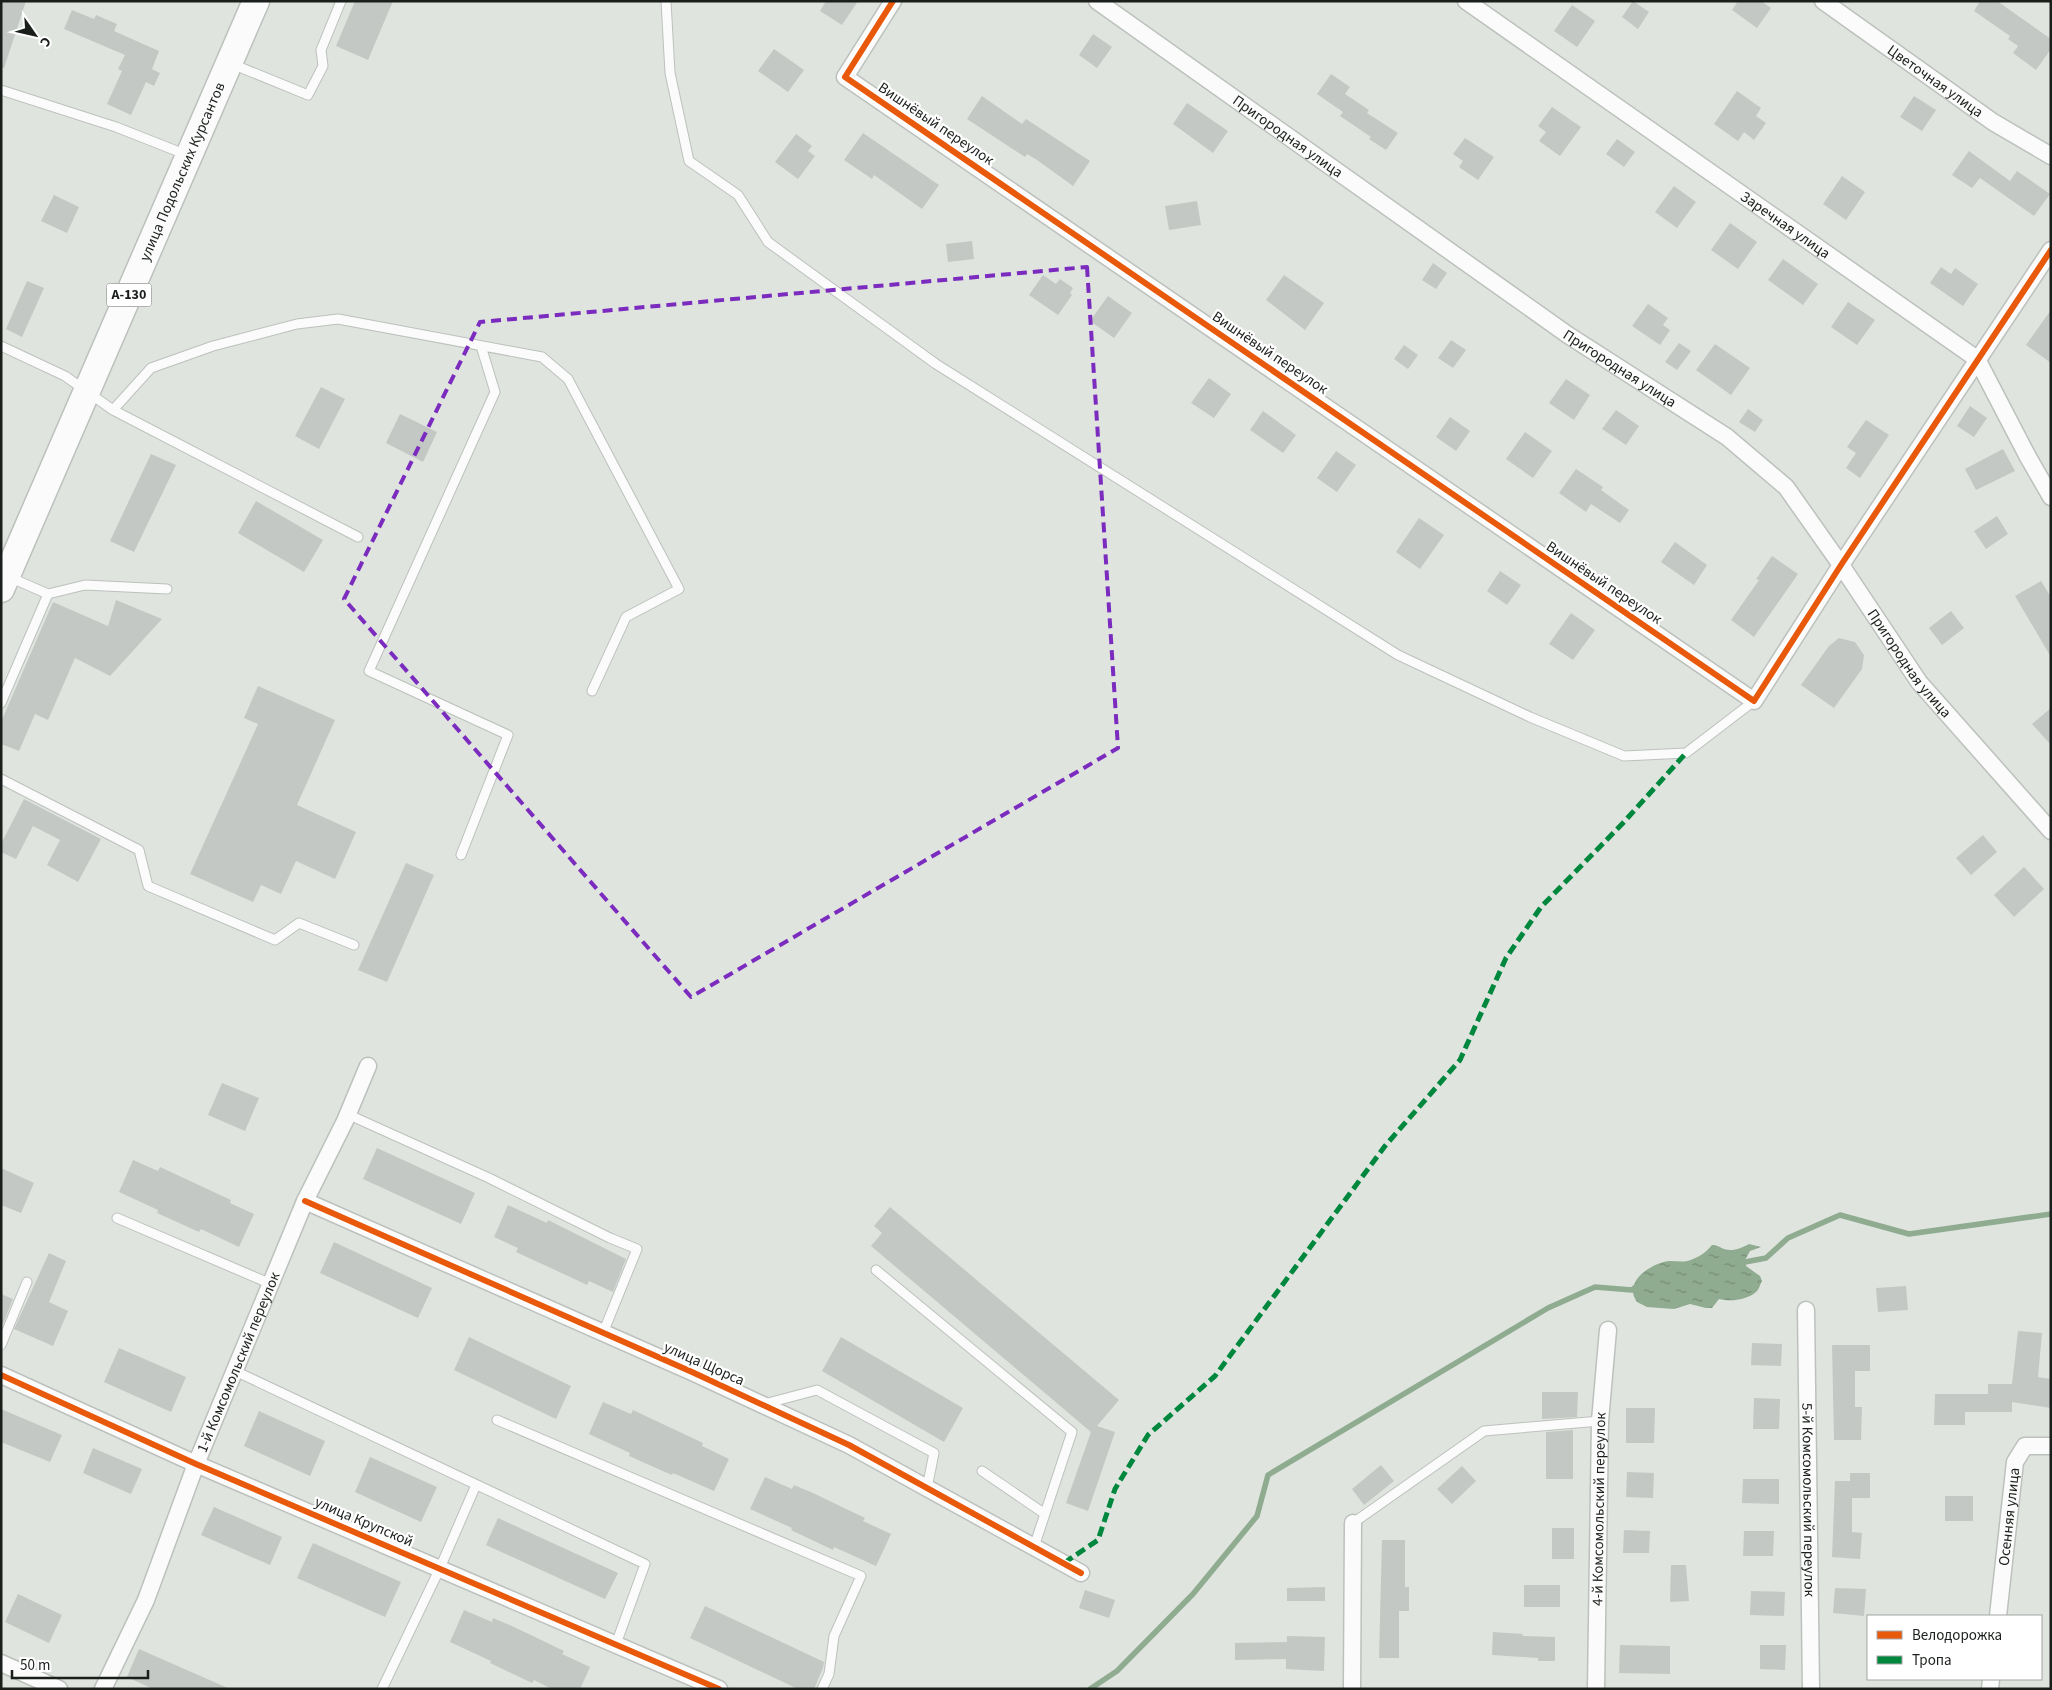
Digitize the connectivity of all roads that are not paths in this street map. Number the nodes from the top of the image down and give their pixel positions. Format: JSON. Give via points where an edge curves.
{"nodes":[{"id":1,"x":256,"y":1,"type":"edge"},
{"id":2,"x":341,"y":1,"type":"edge"},
{"id":3,"x":666,"y":1,"type":"edge"},
{"id":4,"x":893,"y":1,"type":"edge"},
{"id":5,"x":1097,"y":1,"type":"edge"},
{"id":6,"x":1466,"y":1,"type":"edge"},
{"id":7,"x":1822,"y":1,"type":"edge"},
{"id":8,"x":230,"y":62,"type":"junction"},
{"id":9,"x":1,"y":90,"type":"edge"},
{"id":10,"x":189,"y":156,"type":"junction"},
{"id":11,"x":2051,"y":156,"type":"edge"},
{"id":12,"x":2051,"y":250,"type":"edge"},
{"id":13,"x":1,"y":346,"type":"edge"},
{"id":14,"x":481,"y":346,"type":"junction"},
{"id":15,"x":1977,"y":359,"type":"junction"},
{"id":16,"x":87,"y":391,"type":"junction"},
{"id":17,"x":113,"y":410,"type":"junction"},
{"id":18,"x":2051,"y":497,"type":"edge"},
{"id":19,"x":358,"y":537,"type":"dead end"},
{"id":20,"x":1841,"y":564,"type":"junction"},
{"id":21,"x":4,"y":583,"type":"edge"},
{"id":22,"x":167,"y":589,"type":"dead end"},
{"id":23,"x":48,"y":594,"type":"junction"},
{"id":24,"x":592,"y":691,"type":"dead end"},
{"id":25,"x":1754,"y":701,"type":"junction"},
{"id":26,"x":1,"y":703,"type":"edge"},
{"id":27,"x":1,"y":779,"type":"edge"},
{"id":28,"x":2051,"y":831,"type":"edge"},
{"id":29,"x":461,"y":855,"type":"dead end"},
{"id":30,"x":354,"y":945,"type":"dead end"},
{"id":31,"x":368,"y":1066,"type":"dead end"},
{"id":32,"x":348,"y":1114,"type":"junction"},
{"id":33,"x":305,"y":1202,"type":"junction"},
{"id":34,"x":117,"y":1218,"type":"dead end"},
{"id":35,"x":876,"y":1270,"type":"dead end"},
{"id":36,"x":27,"y":1282,"type":"dead end"},
{"id":37,"x":271,"y":1284,"type":"junction"},
{"id":38,"x":1806,"y":1310,"type":"dead end"},
{"id":39,"x":1608,"y":1330,"type":"dead end"},
{"id":40,"x":603,"y":1333,"type":"junction"},
{"id":41,"x":1,"y":1345,"type":"edge"},
{"id":42,"x":235,"y":1371,"type":"junction"},
{"id":43,"x":1,"y":1375,"type":"edge"},
{"id":44,"x":761,"y":1404,"type":"junction"},
{"id":45,"x":497,"y":1420,"type":"dead end"},
{"id":46,"x":1600,"y":1421,"type":"junction"},
{"id":47,"x":2051,"y":1446,"type":"edge"},
{"id":48,"x":196,"y":1464,"type":"junction"},
{"id":49,"x":982,"y":1471,"type":"dead end"},
{"id":50,"x":476,"y":1485,"type":"junction"},
{"id":51,"x":926,"y":1488,"type":"junction"},
{"id":52,"x":1045,"y":1514,"type":"junction"},
{"id":53,"x":1353,"y":1523,"type":"joint"},
{"id":54,"x":1034,"y":1547,"type":"junction"},
{"id":55,"x":440,"y":1568,"type":"junction"},
{"id":56,"x":1082,"y":1573,"type":"dead end"},
{"id":57,"x":1998,"y":1615,"type":"edge"},
{"id":58,"x":616,"y":1644,"type":"junction"},
{"id":59,"x":1,"y":1663,"type":"edge"},
{"id":60,"x":59,"y":1689,"type":"edge"},
{"id":61,"x":103,"y":1689,"type":"edge"},
{"id":62,"x":382,"y":1689,"type":"edge"},
{"id":63,"x":719,"y":1689,"type":"edge"},
{"id":64,"x":822,"y":1689,"type":"edge"},
{"id":65,"x":1352,"y":1689,"type":"edge"},
{"id":66,"x":1596,"y":1689,"type":"edge"},
{"id":67,"x":1811,"y":1689,"type":"edge"}],
"edges":[{"from":1,"to":8,"type":"main road","name":"улица Подольских Курсантов","number":"А-130"},
{"from":2,"to":8,"type":"lane","via":[[321,50],[323,66],[308,95]]},
{"from":3,"to":25,"type":"lane","via":[[670,74],[689,161],[738,195],[768,242],[936,364],[1398,655],[1530,717],[1624,756],[1686,753]]},
{"from":4,"to":25,"type":"street","name":"Вишнёвый переулок","via":[[845,77]]},
{"from":5,"to":20,"type":"street","name":"Пригородная улица","via":[[1568,335],[1727,437],[1786,487]]},
{"from":6,"to":15,"type":"street","name":"Заречная улица"},
{"from":7,"to":11,"type":"street","name":"Цветочная улица","via":[[1993,122]]},
{"from":8,"to":10,"type":"main road","name":"улица Подольских Курсантов","number":"А-130"},
{"from":9,"to":10,"type":"lane","via":[[116,126]]},
{"from":10,"to":16,"type":"main road","name":"улица Подольских Курсантов","number":"А-130"},
{"from":12,"to":15,"type":"street"},
{"from":13,"to":16,"type":"lane","via":[[65,376]]},
{"from":14,"to":17,"type":"lane","via":[[338,319],[296,324],[213,346],[151,368]]},
{"from":14,"to":24,"type":"lane","via":[[542,357],[568,379],[678,589],[626,617]]},
{"from":14,"to":29,"type":"lane","via":[[495,392],[369,671],[508,735]]},
{"from":15,"to":18,"type":"street","name":"Заречная улица"},
{"from":15,"to":20,"type":"street"},
{"from":16,"to":17,"type":"lane"},
{"from":16,"to":21,"type":"main road","name":"улица Подольских Курсантов","number":"А-130"},
{"from":17,"to":19,"type":"lane"},
{"from":20,"to":25,"type":"street"},
{"from":20,"to":28,"type":"street","name":"Пригородная улица","via":[[1919,682]]},
{"from":21,"to":23,"type":"lane"},
{"from":22,"to":23,"type":"lane","via":[[86,585]]},
{"from":23,"to":26,"type":"lane"},
{"from":27,"to":30,"type":"lane","via":[[139,850],[148,886],[275,940],[299,923]]},
{"from":31,"to":32,"type":"street","name":"1-й Комсомольский переулок"},
{"from":32,"to":33,"type":"street","name":"1-й Комсомольский переулок"},
{"from":32,"to":40,"type":"lane","via":[[637,1249]]},
{"from":33,"to":37,"type":"street","name":"1-й Комсомольский переулок"},
{"from":33,"to":40,"type":"street","name":"улица Щорса"},
{"from":34,"to":37,"type":"lane"},
{"from":35,"to":52,"type":"lane","via":[[1072,1432]]},
{"from":36,"to":41,"type":"lane"},
{"from":37,"to":42,"type":"street","name":"1-й Комсомольский переулок"},
{"from":38,"to":67,"type":"street","name":"5-й Комсомольский переулок"},
{"from":39,"to":46,"type":"street","name":"4-й Комсомольский переулок"},
{"from":40,"to":44,"type":"street","name":"улица Щорса"},
{"from":42,"to":48,"type":"street","name":"1-й Комсомольский переулок"},
{"from":42,"to":50,"type":"lane"},
{"from":43,"to":48,"type":"street","name":"улица Крупской"},
{"from":44,"to":51,"type":"street","name":"улица Щорса","via":[[849,1445]]},
{"from":44,"to":51,"type":"lane","via":[[817,1390],[934,1453]]},
{"from":45,"to":64,"type":"lane","via":[[861,1576],[834,1636],[829,1674]]},
{"from":46,"to":53,"type":"lane","via":[[1484,1431]]},
{"from":46,"to":66,"type":"street","name":"4-й Комсомольский переулок"},
{"from":47,"to":57,"type":"street","name":"Осенняя улица","via":[[2025,1446],[2015,1462]]},
{"from":48,"to":55,"type":"street","name":"улица Крупской"},
{"from":48,"to":61,"type":"street","name":"1-й Комсомольский переулок","via":[[146,1600]]},
{"from":49,"to":52,"type":"lane"},
{"from":50,"to":55,"type":"lane"},
{"from":50,"to":58,"type":"lane","via":[[645,1564]]},
{"from":51,"to":54,"type":"street","name":"улица Щорса"},
{"from":52,"to":54,"type":"lane"},
{"from":53,"to":65,"type":"street"},
{"from":54,"to":56,"type":"street","name":"улица Щорса"},
{"from":55,"to":58,"type":"street","name":"улица Крупской"},
{"from":55,"to":62,"type":"lane"},
{"from":58,"to":63,"type":"street","name":"улица Крупской"},
{"from":59,"to":60,"type":"street"}]}
